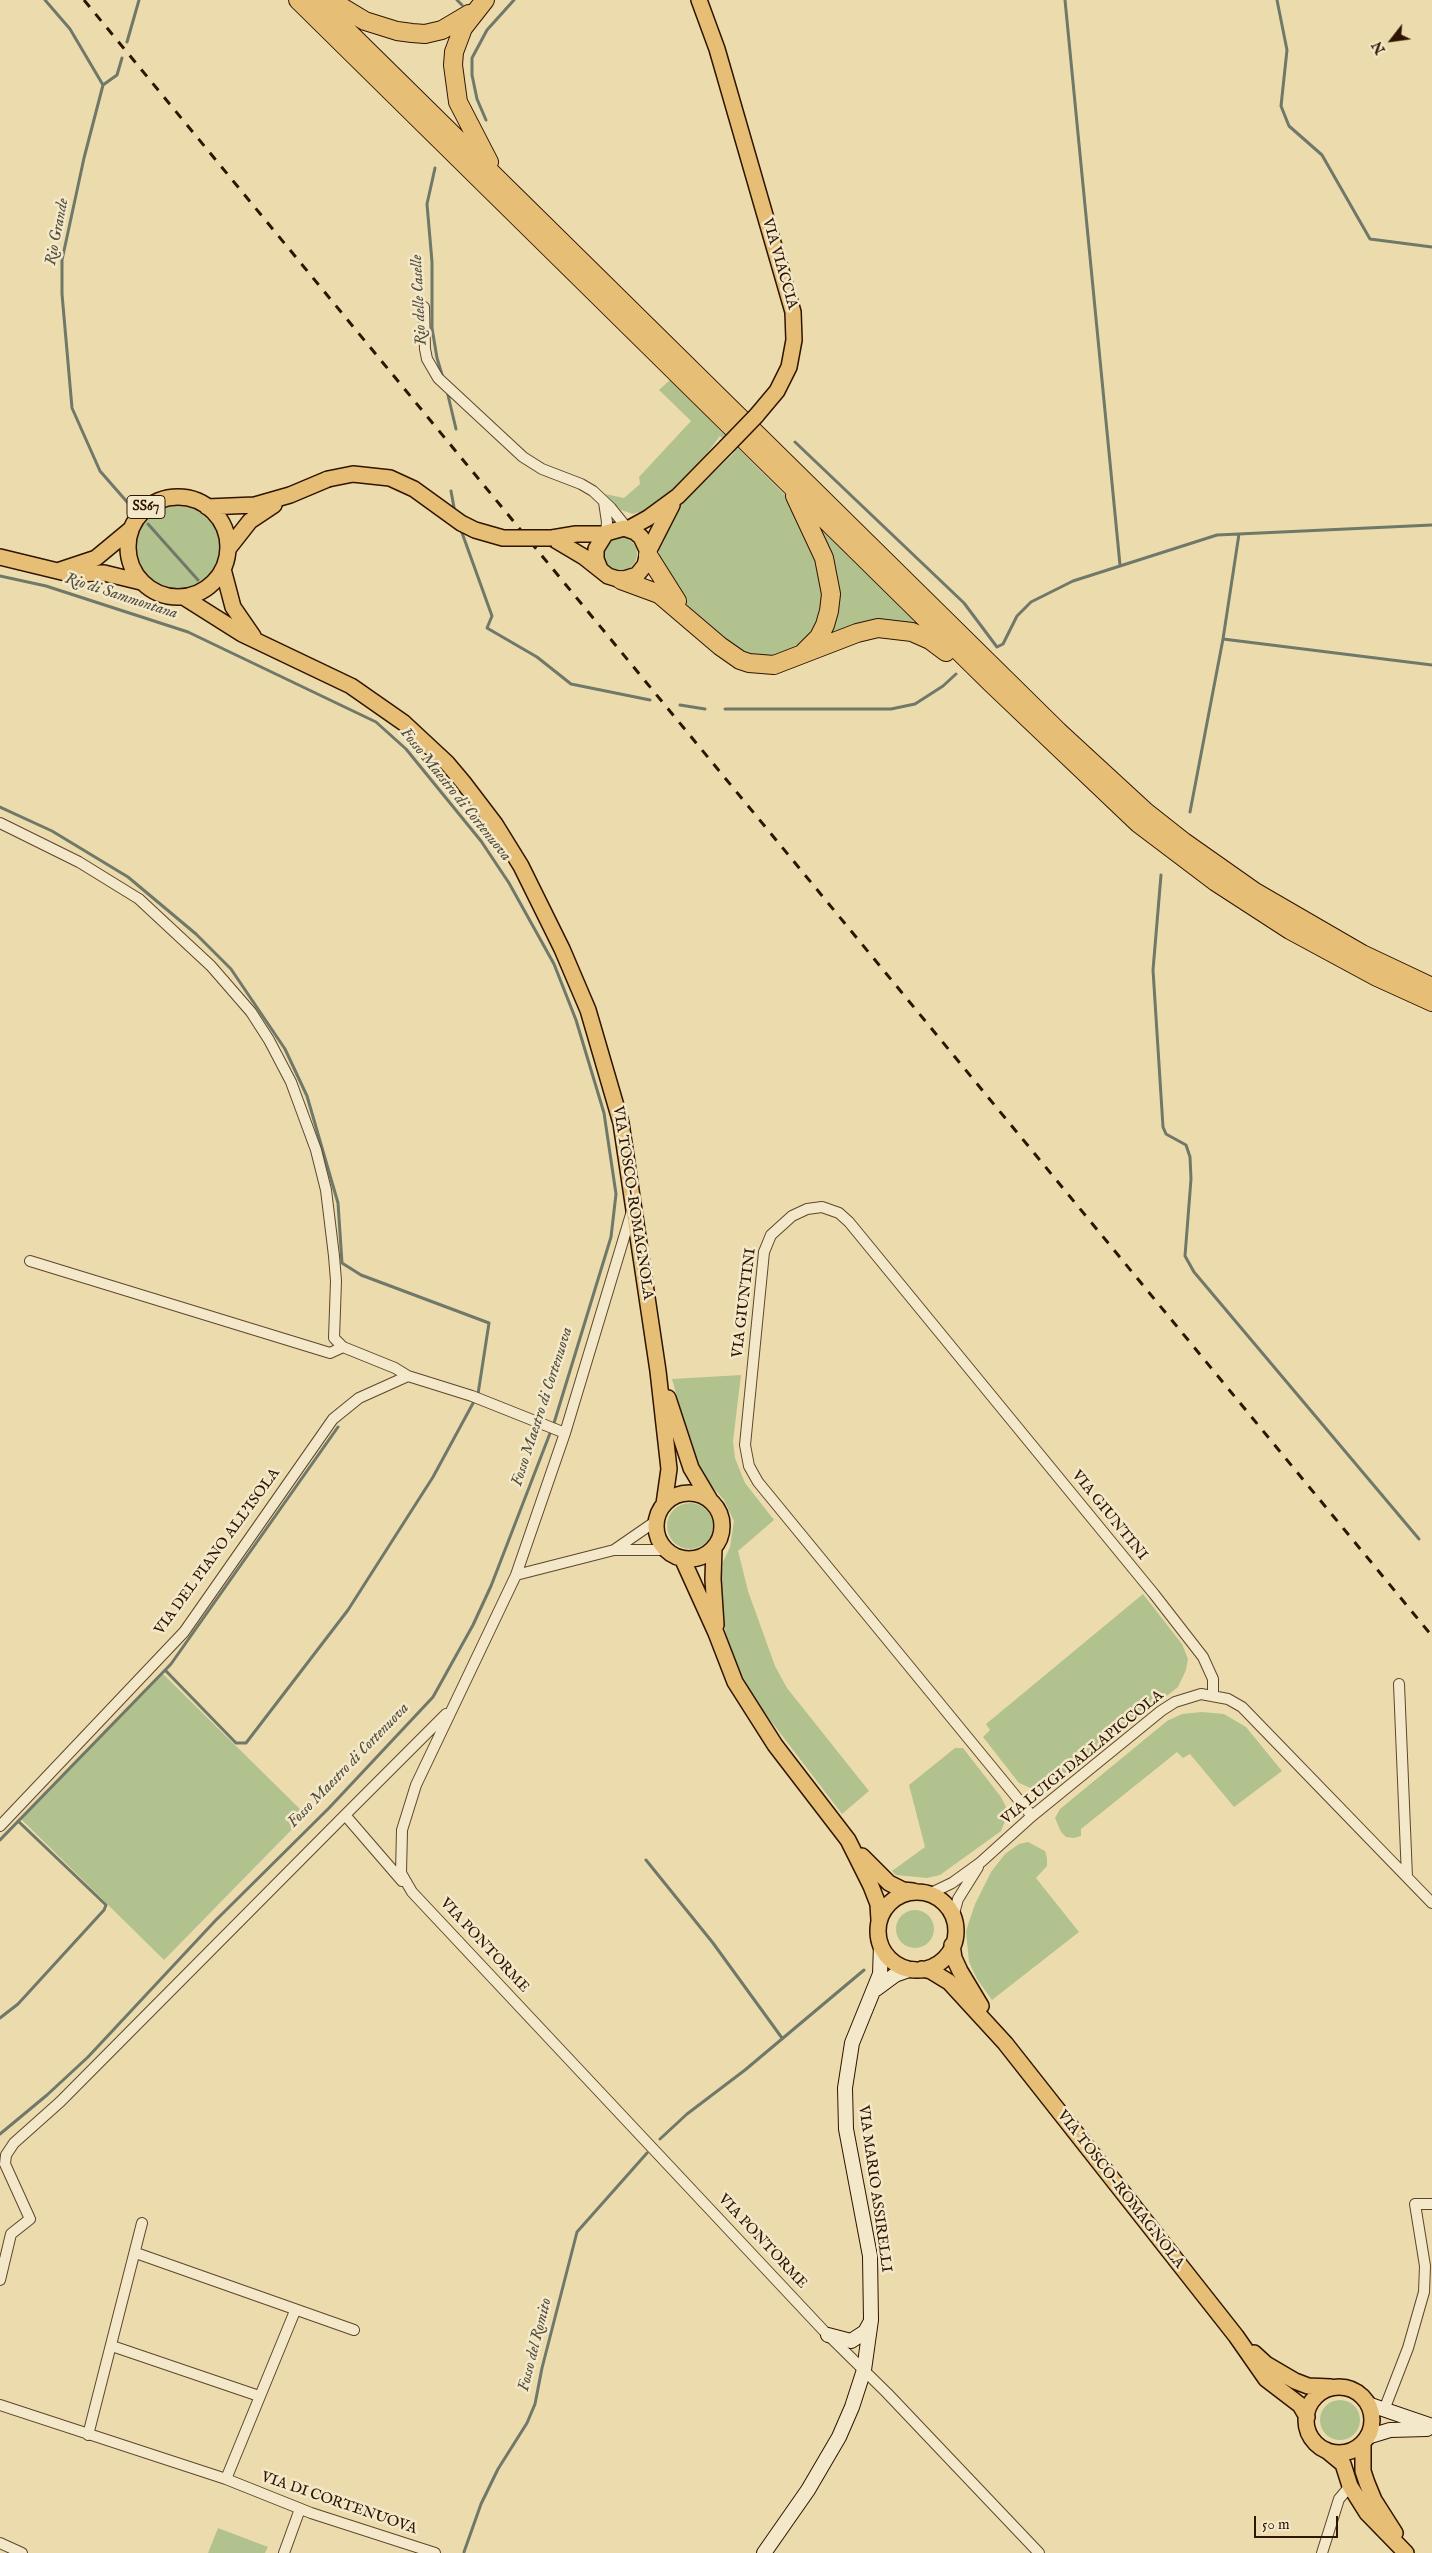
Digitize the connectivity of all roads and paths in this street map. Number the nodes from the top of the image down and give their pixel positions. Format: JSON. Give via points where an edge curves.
{"nodes":[{"id":1,"x":298,"y":0,"type":"edge"},
{"id":2,"x":316,"y":0,"type":"edge"},
{"id":3,"x":330,"y":0,"type":"edge"},
{"id":4,"x":700,"y":0,"type":"edge"},
{"id":5,"x":482,"y":4,"type":"edge"},
{"id":6,"x":501,"y":182,"type":"junction"},
{"id":7,"x":424,"y":307,"type":"dead end"},
{"id":8,"x":788,"y":482,"type":"junction"},
{"id":9,"x":290,"y":495,"type":"junction"},
{"id":10,"x":678,"y":496,"type":"junction"},
{"id":11,"x":604,"y":501,"type":"junction"},
{"id":12,"x":207,"y":507,"type":"junction"},
{"id":13,"x":627,"y":528,"type":"junction"},
{"id":14,"x":131,"y":529,"type":"junction"},
{"id":15,"x":605,"y":533,"type":"junction"},
{"id":16,"x":552,"y":538,"type":"junction"},
{"id":17,"x":228,"y":549,"type":"junction"},
{"id":18,"x":648,"y":554,"type":"junction"},
{"id":19,"x":0,"y":557,"type":"edge"},
{"id":20,"x":224,"y":569,"type":"junction"},
{"id":21,"x":600,"y":569,"type":"junction"},
{"id":22,"x":56,"y":571,"type":"junction"},
{"id":23,"x":621,"y":580,"type":"junction"},
{"id":24,"x":141,"y":582,"type":"junction"},
{"id":25,"x":185,"y":598,"type":"junction"},
{"id":26,"x":695,"y":622,"type":"junction"},
{"id":27,"x":259,"y":643,"type":"junction"},
{"id":28,"x":800,"y":655,"type":"junction"},
{"id":29,"x":992,"y":684,"type":"junction"},
{"id":30,"x":0,"y":823,"type":"edge"},
{"id":31,"x":1432,"y":987,"type":"edge"},
{"id":32,"x":1432,"y":1002,"type":"edge"},
{"id":33,"x":634,"y":1205,"type":"junction"},
{"id":34,"x":30,"y":1261,"type":"dead end"},
{"id":35,"x":343,"y":1347,"type":"junction"},
{"id":36,"x":658,"y":1371,"type":"junction"},
{"id":37,"x":408,"y":1376,"type":"junction"},
{"id":38,"x":557,"y":1430,"type":"junction"},
{"id":39,"x":710,"y":1500,"type":"junction"},
{"id":40,"x":664,"y":1504,"type":"junction"},
{"id":41,"x":656,"y":1521,"type":"junction"},
{"id":42,"x":714,"y":1548,"type":"junction"},
{"id":43,"x":614,"y":1550,"type":"junction"},
{"id":44,"x":667,"y":1550,"type":"junction"},
{"id":45,"x":682,"y":1558,"type":"junction"},
{"id":46,"x":516,"y":1575,"type":"junction"},
{"id":47,"x":716,"y":1634,"type":"junction"},
{"id":48,"x":1399,"y":1684,"type":"dead end"},
{"id":49,"x":1213,"y":1695,"type":"junction"},
{"id":50,"x":452,"y":1708,"type":"junction"},
{"id":51,"x":345,"y":1815,"type":"junction"},
{"id":52,"x":1032,"y":1816,"type":"junction"},
{"id":53,"x":0,"y":1826,"type":"edge"},
{"id":54,"x":848,"y":1840,"type":"junction"},
{"id":55,"x":981,"y":1862,"type":"junction"},
{"id":56,"x":1407,"y":1878,"type":"junction"},
{"id":57,"x":412,"y":1892,"type":"junction"},
{"id":58,"x":922,"y":1893,"type":"junction"},
{"id":59,"x":1432,"y":1903,"type":"edge"},
{"id":60,"x":953,"y":1917,"type":"junction"},
{"id":61,"x":879,"y":1920,"type":"junction"},
{"id":62,"x":881,"y":1945,"type":"junction"},
{"id":63,"x":952,"y":1945,"type":"junction"},
{"id":64,"x":917,"y":1969,"type":"junction"},
{"id":65,"x":876,"y":1989,"type":"junction"},
{"id":66,"x":1005,"y":2043,"type":"junction"},
{"id":67,"x":1432,"y":2204,"type":"edge"},
{"id":68,"x":142,"y":2223,"type":"dead end"},
{"id":69,"x":136,"y":2253,"type":"junction"},
{"id":70,"x":0,"y":2280,"type":"edge"},
{"id":71,"x":295,"y":2311,"type":"junction"},
{"id":72,"x":871,"y":2320,"type":"junction"},
{"id":73,"x":354,"y":2330,"type":"dead end"},
{"id":74,"x":828,"y":2335,"type":"junction"},
{"id":75,"x":1236,"y":2336,"type":"junction"},
{"id":76,"x":112,"y":2346,"type":"junction"},
{"id":77,"x":864,"y":2370,"type":"junction"},
{"id":78,"x":1333,"y":2387,"type":"junction"},
{"id":79,"x":259,"y":2396,"type":"junction"},
{"id":80,"x":1368,"y":2404,"type":"junction"},
{"id":81,"x":0,"y":2405,"type":"edge"},
{"id":82,"x":1384,"y":2410,"type":"junction"},
{"id":83,"x":1307,"y":2416,"type":"junction"},
{"id":84,"x":1432,"y":2426,"type":"edge"},
{"id":85,"x":1432,"y":2430,"type":"edge"},
{"id":86,"x":88,"y":2435,"type":"junction"},
{"id":87,"x":1365,"y":2440,"type":"junction"},
{"id":88,"x":1324,"y":2449,"type":"junction"},
{"id":89,"x":230,"y":2481,"type":"junction"},
{"id":90,"x":1350,"y":2486,"type":"junction"},
{"id":91,"x":300,"y":2509,"type":"junction"},
{"id":92,"x":0,"y":2543,"type":"edge"},
{"id":93,"x":22,"y":2553,"type":"edge"},
{"id":94,"x":284,"y":2553,"type":"edge"},
{"id":95,"x":435,"y":2553,"type":"edge"},
{"id":96,"x":764,"y":2553,"type":"edge"},
{"id":97,"x":1039,"y":2553,"type":"edge"},
{"id":98,"x":1322,"y":2553,"type":"edge"},
{"id":99,"x":1407,"y":2553,"type":"edge"}],
"edges":[{"from":1,"to":8,"type":"highway"},
{"from":2,"to":6,"type":"highway"},
{"from":3,"to":5,"type":"highway","via":[[365,21],[412,34],[442,30]]},
{"from":4,"to":10,"type":"main road","name":"VIA VIACCIA","bridge":true,"via":[[793,312],[794,340],[789,367],[777,391]]},
{"from":5,"to":6,"type":"highway","via":[[458,38],[453,79],[464,116]]},
{"from":6,"to":31,"type":"highway","via":[[1058,731],[1146,812],[1256,892],[1362,954]]},
{"from":7,"to":11,"type":"street","via":[[424,348],[438,378],[523,457],[542,469],[581,484]]},
{"from":8,"to":28,"type":"highway","via":[[818,542],[831,594],[830,611],[822,631]]},
{"from":8,"to":29,"type":"highway"},
{"from":9,"to":12,"type":"main road","via":[[256,505]]},
{"from":9,"to":16,"type":"main road","bridge":true,"via":[[328,479],[353,474],[390,478],[414,489],[475,530],[503,538]]},
{"from":9,"to":17,"type":"main road","via":[[250,521]]},
{"from":10,"to":13,"type":"main road","via":[[648,518]]},
{"from":10,"to":18,"type":"main road"},
{"from":11,"to":13,"type":"street"},
{"from":11,"to":15,"type":"street"},
{"from":12,"to":14,"type":"main road","number":"SS67","via":[[187,498],[168,497],[146,508]]},
{"from":12,"to":17,"type":"main road","number":"SS67","via":[[224,527]]},
{"from":13,"to":15,"type":"main road"},
{"from":13,"to":18,"type":"main road","via":[[641,537]]},
{"from":14,"to":22,"type":"main road","number":"SS67","via":[[96,558]]},
{"from":14,"to":24,"type":"main road","number":"SS67","via":[[129,559]]},
{"from":15,"to":16,"type":"main road"},
{"from":15,"to":21,"type":"main road","via":[[595,552]]},
{"from":16,"to":21,"type":"main road"},
{"from":17,"to":20,"type":"main road","number":"SS67"},
{"from":18,"to":23,"type":"main road","via":[[639,573]]},
{"from":18,"to":26,"type":"highway","via":[[664,584]]},
{"from":19,"to":22,"type":"main road","number":"SS67"},
{"from":20,"to":25,"type":"main road","via":[[209,587]]},
{"from":20,"to":27,"type":"main road","name":"VIA TOSCO-ROMAGNOLA","number":"SS67","via":[[233,607]]},
{"from":21,"to":23,"type":"main road","via":[[611,578]]},
{"from":22,"to":24,"type":"main road","number":"SS67","via":[[77,575],[111,574]]},
{"from":23,"to":26,"type":"highway","via":[[660,594]]},
{"from":24,"to":25,"type":"main road","number":"SS67","via":[[165,596]]},
{"from":25,"to":27,"type":"main road","name":"VIA TOSCO-ROMAGNOLA","number":"SS67"},
{"from":26,"to":28,"type":"highway","via":[[731,655],[749,663],[774,665]]},
{"from":27,"to":33,"type":"main road","name":"VIA TOSCO-ROMAGNOLA","number":"SS67","via":[[351,686],[404,723],[446,763],[495,824],[521,866],[562,949],[598,1040],[622,1123]]},
{"from":28,"to":29,"type":"highway","via":[[867,630],[900,629],[930,640]]},
{"from":29,"to":32,"type":"highway","via":[[1138,823],[1216,882],[1290,930],[1377,977]]},
{"from":30,"to":35,"type":"street","via":[[79,862],[139,899],[212,966],[251,1012],[290,1082],[316,1150],[326,1190],[333,1248],[336,1281],[334,1338]]},
{"from":33,"to":36,"type":"main road","name":"VIA TOSCO-ROMAGNOLA"},
{"from":33,"to":38,"type":"street","name":"VIA PONTORME"},
{"from":34,"to":35,"type":"street","via":[[330,1353]]},
{"from":35,"to":37,"type":"street"},
{"from":36,"to":39,"type":"main road","via":[[691,1468]]},
{"from":36,"to":40,"type":"main road","via":[[669,1469]]},
{"from":37,"to":38,"type":"street","via":[[472,1396]]},
{"from":37,"to":53,"type":"street","name":"VIA DEL PIANO ALL'ISOLA","via":[[359,1398],[333,1418],[184,1632]]},
{"from":38,"to":46,"type":"street","name":"VIA PONTORME"},
{"from":39,"to":40,"type":"main road","via":[[690,1493],[679,1494]]},
{"from":39,"to":42,"type":"main road","via":[[717,1508],[722,1528]]},
{"from":40,"to":41,"type":"main road"},
{"from":41,"to":43,"type":"street"},
{"from":41,"to":44,"type":"main road","via":[[659,1540]]},
{"from":42,"to":45,"type":"main road","via":[[696,1558]]},
{"from":42,"to":47,"type":"main road"},
{"from":43,"to":44,"type":"street"},
{"from":43,"to":46,"type":"street"},
{"from":44,"to":45,"type":"main road"},
{"from":45,"to":47,"type":"main road"},
{"from":46,"to":50,"type":"street","name":"VIA PONTORME"},
{"from":47,"to":54,"type":"main road","via":[[746,1702]]},
{"from":48,"to":56,"type":"street"},
{"from":49,"to":52,"type":"street","name":"VIA LUIGI DALLAPICCOLA","via":[[1200,1694],[1175,1702]]},
{"from":49,"to":52,"type":"street","name":"VIA GIUNTINI","via":[[1210,1673],[1197,1649],[849,1222],[839,1213],[822,1207],[792,1216],[771,1235],[764,1252],[746,1445],[749,1466],[758,1482]]},
{"from":49,"to":56,"type":"street","name":"VIA LUIGI DALLAPICCOLA","via":[[1242,1708]]},
{"from":50,"to":51,"type":"street"},
{"from":50,"to":57,"type":"street","name":"VIA PONTORME","via":[[416,1785],[402,1830],[401,1873]]},
{"from":51,"to":57,"type":"street"},
{"from":51,"to":70,"type":"street","via":[[60,2102],[14,2143],[6,2155],[5,2164],[30,2218],[11,2234]]},
{"from":52,"to":55,"type":"street","name":"VIA LUIGI DALLAPICCOLA"},
{"from":54,"to":58,"type":"main road","via":[[889,1883],[903,1890]]},
{"from":54,"to":61,"type":"main road","via":[[878,1904]]},
{"from":55,"to":58,"type":"street","name":"VIA LUIGI DALLAPICCOLA","via":[[952,1883]]},
{"from":55,"to":60,"type":"street","name":"VIA LUIGI DALLAPICCOLA","via":[[958,1899]]},
{"from":56,"to":59,"type":"street"},
{"from":57,"to":74,"type":"street","name":"VIA PONTORME"},
{"from":58,"to":60,"type":"main road","via":[[939,1899]]},
{"from":58,"to":61,"type":"main road","via":[[904,1894],[893,1900]]},
{"from":60,"to":63,"type":"main road","name":"VIA TOSCO-ROMAGNOLA"},
{"from":61,"to":62,"type":"main road"},
{"from":62,"to":64,"type":"main road","name":"VIA TOSCO-ROMAGNOLA","via":[[893,1961]]},
{"from":62,"to":65,"type":"street","via":[[882,1966]]},
{"from":63,"to":64,"type":"main road","via":[[940,1961]]},
{"from":63,"to":66,"type":"main road","name":"VIA TOSCO-ROMAGNOLA","via":[[960,1971]]},
{"from":64,"to":65,"type":"street","via":[[895,1975]]},
{"from":64,"to":66,"type":"main road","name":"VIA TOSCO-ROMAGNOLA","via":[[938,1974],[949,1982]]},
{"from":65,"to":72,"type":"street","name":"VIA MARIO ASSIRELLI","via":[[863,2011],[852,2043],[845,2109],[870,2256]]},
{"from":66,"to":75,"type":"main road","name":"VIA TOSCO-ROMAGNOLA"},
{"from":67,"to":82,"type":"street","via":[[1415,2204],[1425,2266],[1424,2292],[1408,2348]]},
{"from":68,"to":69,"type":"street"},
{"from":69,"to":71,"type":"street"},
{"from":69,"to":76,"type":"street"},
{"from":71,"to":73,"type":"street"},
{"from":71,"to":79,"type":"street"},
{"from":72,"to":74,"type":"street","via":[[864,2332],[851,2341]]},
{"from":72,"to":77,"type":"street","name":"VIA MARIO ASSIRELLI"},
{"from":74,"to":77,"type":"street","name":"VIA PONTORME"},
{"from":75,"to":78,"type":"main road","name":"VIA TOSCO-ROMAGNOLA","via":[[1266,2364],[1285,2376],[1308,2386]]},
{"from":75,"to":83,"type":"main road","name":"VIA TOSCO-ROMAGNOLA","via":[[1266,2379],[1301,2406]]},
{"from":76,"to":79,"type":"street"},
{"from":76,"to":86,"type":"street"},
{"from":77,"to":96,"type":"street","name":"VIA MARIO ASSIRELLI","via":[[839,2437],[808,2490]]},
{"from":77,"to":97,"type":"street","name":"VIA PONTORME"},
{"from":78,"to":80,"type":"main road","via":[[1353,2390]]},
{"from":78,"to":83,"type":"main road","via":[[1315,2398]]},
{"from":79,"to":89,"type":"street"},
{"from":80,"to":82,"type":"street"},
{"from":80,"to":87,"type":"main road","via":[[1372,2424]]},
{"from":81,"to":86,"type":"street","name":"VIA DI CORTENUOVA"},
{"from":82,"to":84,"type":"street"},
{"from":83,"to":88,"type":"main road","via":[[1311,2436]]},
{"from":85,"to":87,"type":"street","via":[[1390,2430]]},
{"from":86,"to":89,"type":"street","name":"VIA DI CORTENUOVA"},
{"from":87,"to":88,"type":"main road","via":[[1345,2452]]},
{"from":87,"to":99,"type":"main road","via":[[1363,2471],[1367,2483]]},
{"from":88,"to":90,"type":"main road","via":[[1343,2464]]},
{"from":89,"to":91,"type":"street","name":"VIA DI CORTENUOVA"},
{"from":90,"to":98,"type":"street","via":[[1339,2499]]},
{"from":90,"to":99,"type":"main road","via":[[1367,2513]]},
{"from":91,"to":94,"type":"street"},
{"from":91,"to":95,"type":"street","name":"VIA DI CORTENUOVA"},
{"from":92,"to":93,"type":"street"}]}
